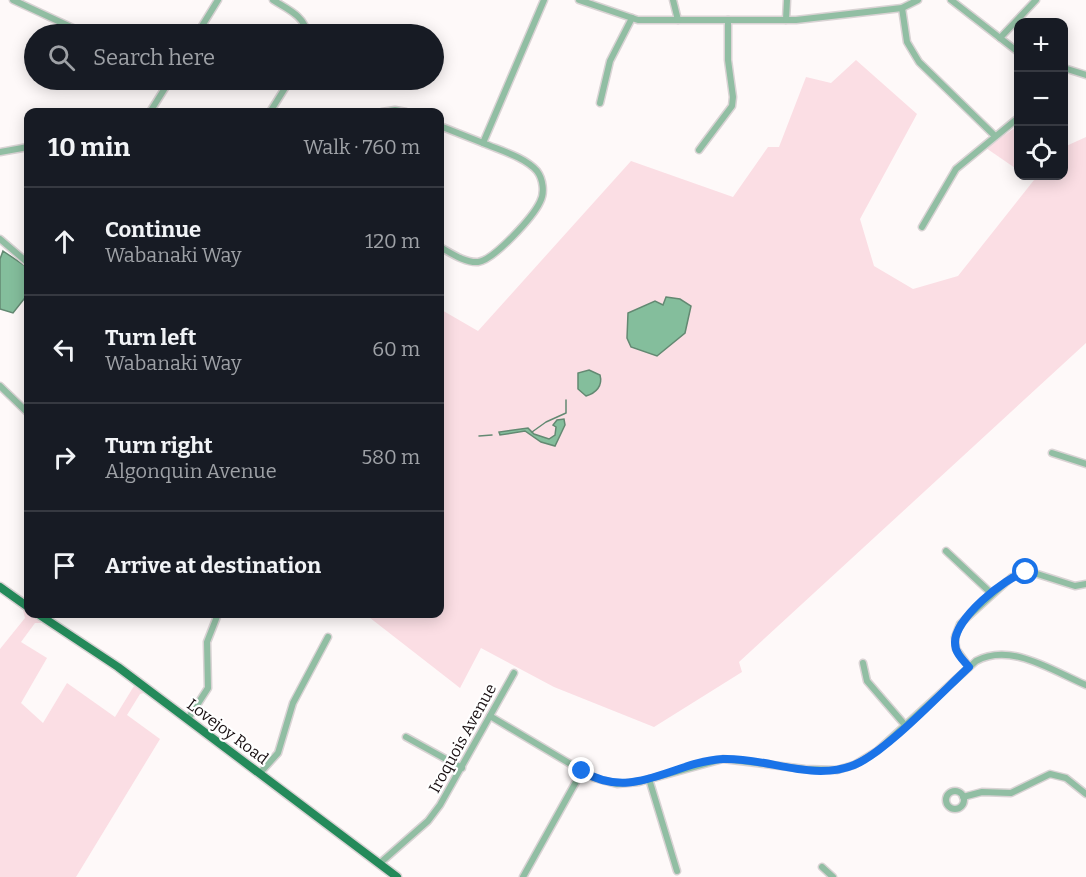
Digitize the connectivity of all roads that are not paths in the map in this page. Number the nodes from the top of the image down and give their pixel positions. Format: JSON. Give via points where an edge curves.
{"nodes":[{"id":1,"x":13,"y":0,"type":"edge"},
{"id":2,"x":218,"y":0,"type":"edge"},
{"id":3,"x":273,"y":0,"type":"edge"},
{"id":4,"x":544,"y":0,"type":"edge"},
{"id":5,"x":579,"y":0,"type":"edge"},
{"id":6,"x":673,"y":0,"type":"edge"},
{"id":7,"x":787,"y":0,"type":"edge"},
{"id":8,"x":918,"y":0,"type":"edge"},
{"id":9,"x":951,"y":0,"type":"edge"},
{"id":10,"x":1036,"y":0,"type":"edge"},
{"id":11,"x":902,"y":8,"type":"junction"},
{"id":12,"x":632,"y":18,"type":"junction"},
{"id":13,"x":678,"y":20,"type":"junction"},
{"id":14,"x":728,"y":20,"type":"junction"},
{"id":15,"x":786,"y":20,"type":"junction"},
{"id":16,"x":65,"y":24,"type":"edge"},
{"id":17,"x":203,"y":24,"type":"edge"},
{"id":18,"x":304,"y":24,"type":"edge"},
{"id":19,"x":1000,"y":38,"type":"junction"},
{"id":20,"x":1014,"y":49,"type":"edge"},
{"id":21,"x":1068,"y":69,"type":"edge"},
{"id":22,"x":1086,"y":75,"type":"edge"},
{"id":23,"x":164,"y":90,"type":"edge"},
{"id":24,"x":284,"y":90,"type":"edge"},
{"id":25,"x":600,"y":103,"type":"dead end"},
{"id":26,"x":152,"y":108,"type":"edge"},
{"id":27,"x":272,"y":108,"type":"edge"},
{"id":28,"x":1014,"y":121,"type":"edge"},
{"id":29,"x":444,"y":128,"type":"edge"},
{"id":30,"x":995,"y":136,"type":"junction"},
{"id":31,"x":483,"y":143,"type":"junction"},
{"id":32,"x":24,"y":148,"type":"edge"},
{"id":33,"x":699,"y":150,"type":"dead end"},
{"id":34,"x":0,"y":152,"type":"edge"},
{"id":35,"x":922,"y":227,"type":"dead end"},
{"id":36,"x":0,"y":239,"type":"edge"},
{"id":37,"x":444,"y":249,"type":"edge"},
{"id":38,"x":24,"y":260,"type":"edge"},
{"id":39,"x":0,"y":386,"type":"edge"},
{"id":40,"x":24,"y":409,"type":"edge"},
{"id":41,"x":1052,"y":453,"type":"dead end"},
{"id":42,"x":1086,"y":464,"type":"edge"},
{"id":43,"x":946,"y":550,"type":"dead end"},
{"id":44,"x":1086,"y":584,"type":"edge"},
{"id":45,"x":0,"y":587,"type":"edge"},
{"id":46,"x":992,"y":594,"type":"junction"},
{"id":47,"x":24,"y":604,"type":"edge"},
{"id":48,"x":44,"y":618,"type":"edge"},
{"id":49,"x":216,"y":618,"type":"edge"},
{"id":50,"x":328,"y":636,"type":"dead end"},
{"id":51,"x":863,"y":663,"type":"dead end"},
{"id":52,"x":969,"y":667,"type":"junction"},
{"id":53,"x":514,"y":674,"type":"dead end"},
{"id":54,"x":1086,"y":684,"type":"edge"},
{"id":55,"x":490,"y":716,"type":"junction"},
{"id":56,"x":188,"y":719,"type":"junction"},
{"id":57,"x":905,"y":725,"type":"junction"},
{"id":58,"x":406,"y":737,"type":"dead end"},
{"id":59,"x":462,"y":768,"type":"junction"},
{"id":60,"x":582,"y":771,"type":"junction"},
{"id":61,"x":260,"y":774,"type":"junction"},
{"id":62,"x":649,"y":779,"type":"junction"},
{"id":63,"x":1086,"y":794,"type":"edge"},
{"id":64,"x":963,"y":797,"type":"dead end"},
{"id":65,"x":379,"y":864,"type":"junction"},
{"id":66,"x":822,"y":867,"type":"dead end"},
{"id":67,"x":677,"y":871,"type":"dead end"},
{"id":68,"x":397,"y":877,"type":"edge"},
{"id":69,"x":523,"y":877,"type":"edge"},
{"id":70,"x":834,"y":877,"type":"edge"}],
"edges":[{"from":1,"to":16,"type":"street"},
{"from":2,"to":17,"type":"street"},
{"from":3,"to":18,"type":"street"},
{"from":4,"to":31,"type":"street"},
{"from":5,"to":12,"type":"street"},
{"from":6,"to":13,"type":"street"},
{"from":7,"to":15,"type":"street"},
{"from":8,"to":11,"type":"street"},
{"from":9,"to":19,"type":"street"},
{"from":10,"to":19,"type":"street"},
{"from":11,"to":15,"type":"street"},
{"from":11,"to":30,"type":"street","via":[[907,42],[919,62]]},
{"from":12,"to":13,"type":"street"},
{"from":12,"to":25,"type":"street","via":[[610,61]]},
{"from":13,"to":14,"type":"street"},
{"from":14,"to":15,"type":"street"},
{"from":14,"to":33,"type":"street","via":[[732,106]]},
{"from":19,"to":20,"type":"street"},
{"from":21,"to":22,"type":"street"},
{"from":23,"to":26,"type":"street"},
{"from":24,"to":27,"type":"street"},
{"from":28,"to":30,"type":"street"},
{"from":29,"to":31,"type":"street"},
{"from":30,"to":35,"type":"street","via":[[956,169]]},
{"from":31,"to":37,"type":"street","via":[[536,170],[542,184],[540,202],[486,260],[468,261]]},
{"from":32,"to":34,"type":"street"},
{"from":36,"to":38,"type":"street"},
{"from":39,"to":40,"type":"street"},
{"from":41,"to":42,"type":"street"},
{"from":43,"to":46,"type":"street"},
{"from":44,"to":46,"type":"street","via":[[1075,586],[1026,572],[1012,577]]},
{"from":45,"to":47,"type":"main road"},
{"from":46,"to":52,"type":"street","via":[[966,616],[957,630],[956,649]]},
{"from":48,"to":56,"type":"main road","name":"Lovejoy Road"},
{"from":49,"to":56,"type":"street","via":[[207,642],[208,688]]},
{"from":50,"to":61,"type":"street","via":[[293,703],[278,753]]},
{"from":51,"to":57,"type":"street","via":[[867,681]]},
{"from":52,"to":54,"type":"street","via":[[982,658],[1006,653]]},
{"from":52,"to":57,"type":"street"},
{"from":53,"to":55,"type":"street","name":"Iroquois Avenue"},
{"from":55,"to":59,"type":"street","name":"Iroquois Avenue"},
{"from":55,"to":60,"type":"street"},
{"from":56,"to":61,"type":"main road","name":"Lovejoy Road"},
{"from":57,"to":62,"type":"street","via":[[865,759],[837,770],[805,770],[723,759]]},
{"from":58,"to":59,"type":"street"},
{"from":59,"to":65,"type":"street","name":"Iroquois Avenue","via":[[434,813]]},
{"from":60,"to":62,"type":"street","via":[[617,784]]},
{"from":60,"to":69,"type":"street"},
{"from":61,"to":65,"type":"main road","name":"Lovejoy Road"},
{"from":62,"to":67,"type":"street"},
{"from":63,"to":64,"type":"street","via":[[1066,778],[1050,774],[1011,793],[982,792]]},
{"from":65,"to":68,"type":"main road","name":"Lovejoy Road"},
{"from":66,"to":70,"type":"street"}]}
